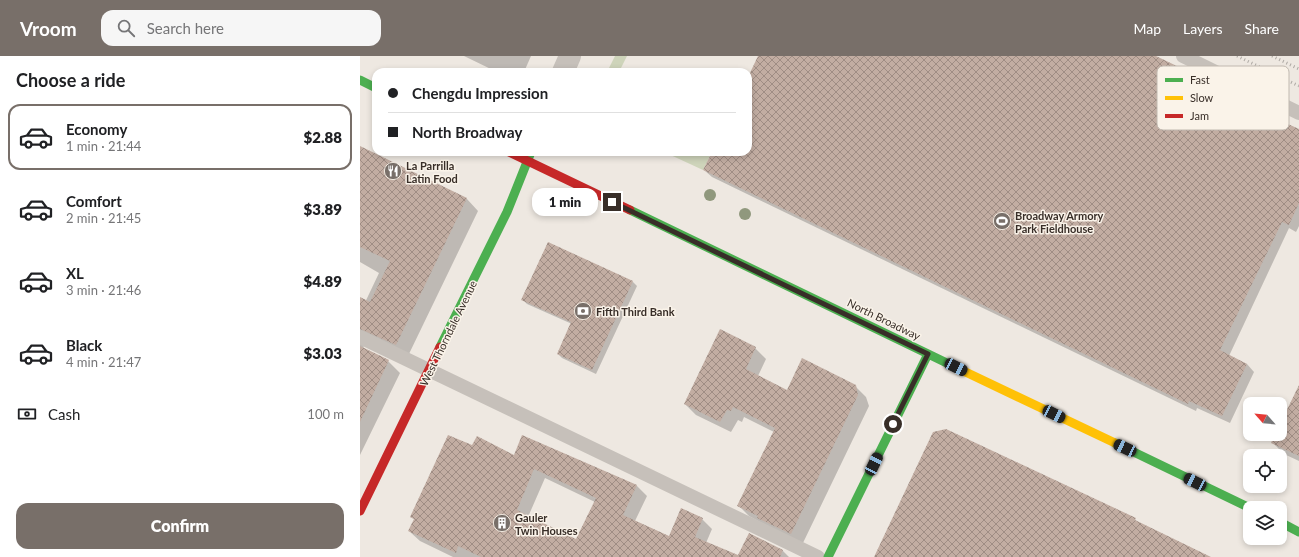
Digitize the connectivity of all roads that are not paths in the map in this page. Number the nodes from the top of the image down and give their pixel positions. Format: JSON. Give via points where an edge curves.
{"nodes":[{"id":1,"x":570,"y":56,"type":"edge"},
{"id":2,"x":1183,"y":56,"type":"edge"},
{"id":3,"x":1204,"y":66,"type":"edge"},
{"id":4,"x":565,"y":68,"type":"edge"},
{"id":5,"x":360,"y":80,"type":"edge"},
{"id":6,"x":372,"y":86,"type":"edge"},
{"id":7,"x":1289,"y":107,"type":"edge"},
{"id":8,"x":1299,"y":112,"type":"edge"},
{"id":9,"x":517,"y":156,"type":"edge"},
{"id":10,"x":530,"y":156,"type":"edge"},
{"id":11,"x":528,"y":161,"type":"junction"},
{"id":12,"x":360,"y":337,"type":"edge"},
{"id":13,"x":928,"y":354,"type":"junction"},
{"id":14,"x":429,"y":370,"type":"junction"},
{"id":15,"x":1243,"y":505,"type":"edge"},
{"id":16,"x":360,"y":511,"type":"edge"},
{"id":17,"x":1287,"y":526,"type":"edge"},
{"id":18,"x":1299,"y":532,"type":"edge"},
{"id":19,"x":818,"y":557,"type":"edge"},
{"id":20,"x":828,"y":557,"type":"edge"}],
"edges":[{"from":1,"to":4,"type":"street"},
{"from":2,"to":3,"type":"lane"},
{"from":5,"to":6,"type":"main road"},
{"from":7,"to":8,"type":"lane"},
{"from":9,"to":11,"type":"main road","name":"North Broadway"},
{"from":10,"to":11,"type":"main road","name":"West Thorndale Avenue"},
{"from":11,"to":13,"type":"main road","name":"North Broadway"},
{"from":11,"to":14,"type":"main road","name":"West Thorndale Avenue","via":[[507,212]]},
{"from":12,"to":14,"type":"lane"},
{"from":13,"to":15,"type":"main road","name":"North Broadway"},
{"from":13,"to":20,"type":"main road"},
{"from":14,"to":16,"type":"main road","name":"West Thorndale Avenue"},
{"from":14,"to":19,"type":"lane"},
{"from":17,"to":18,"type":"main road"}]}
